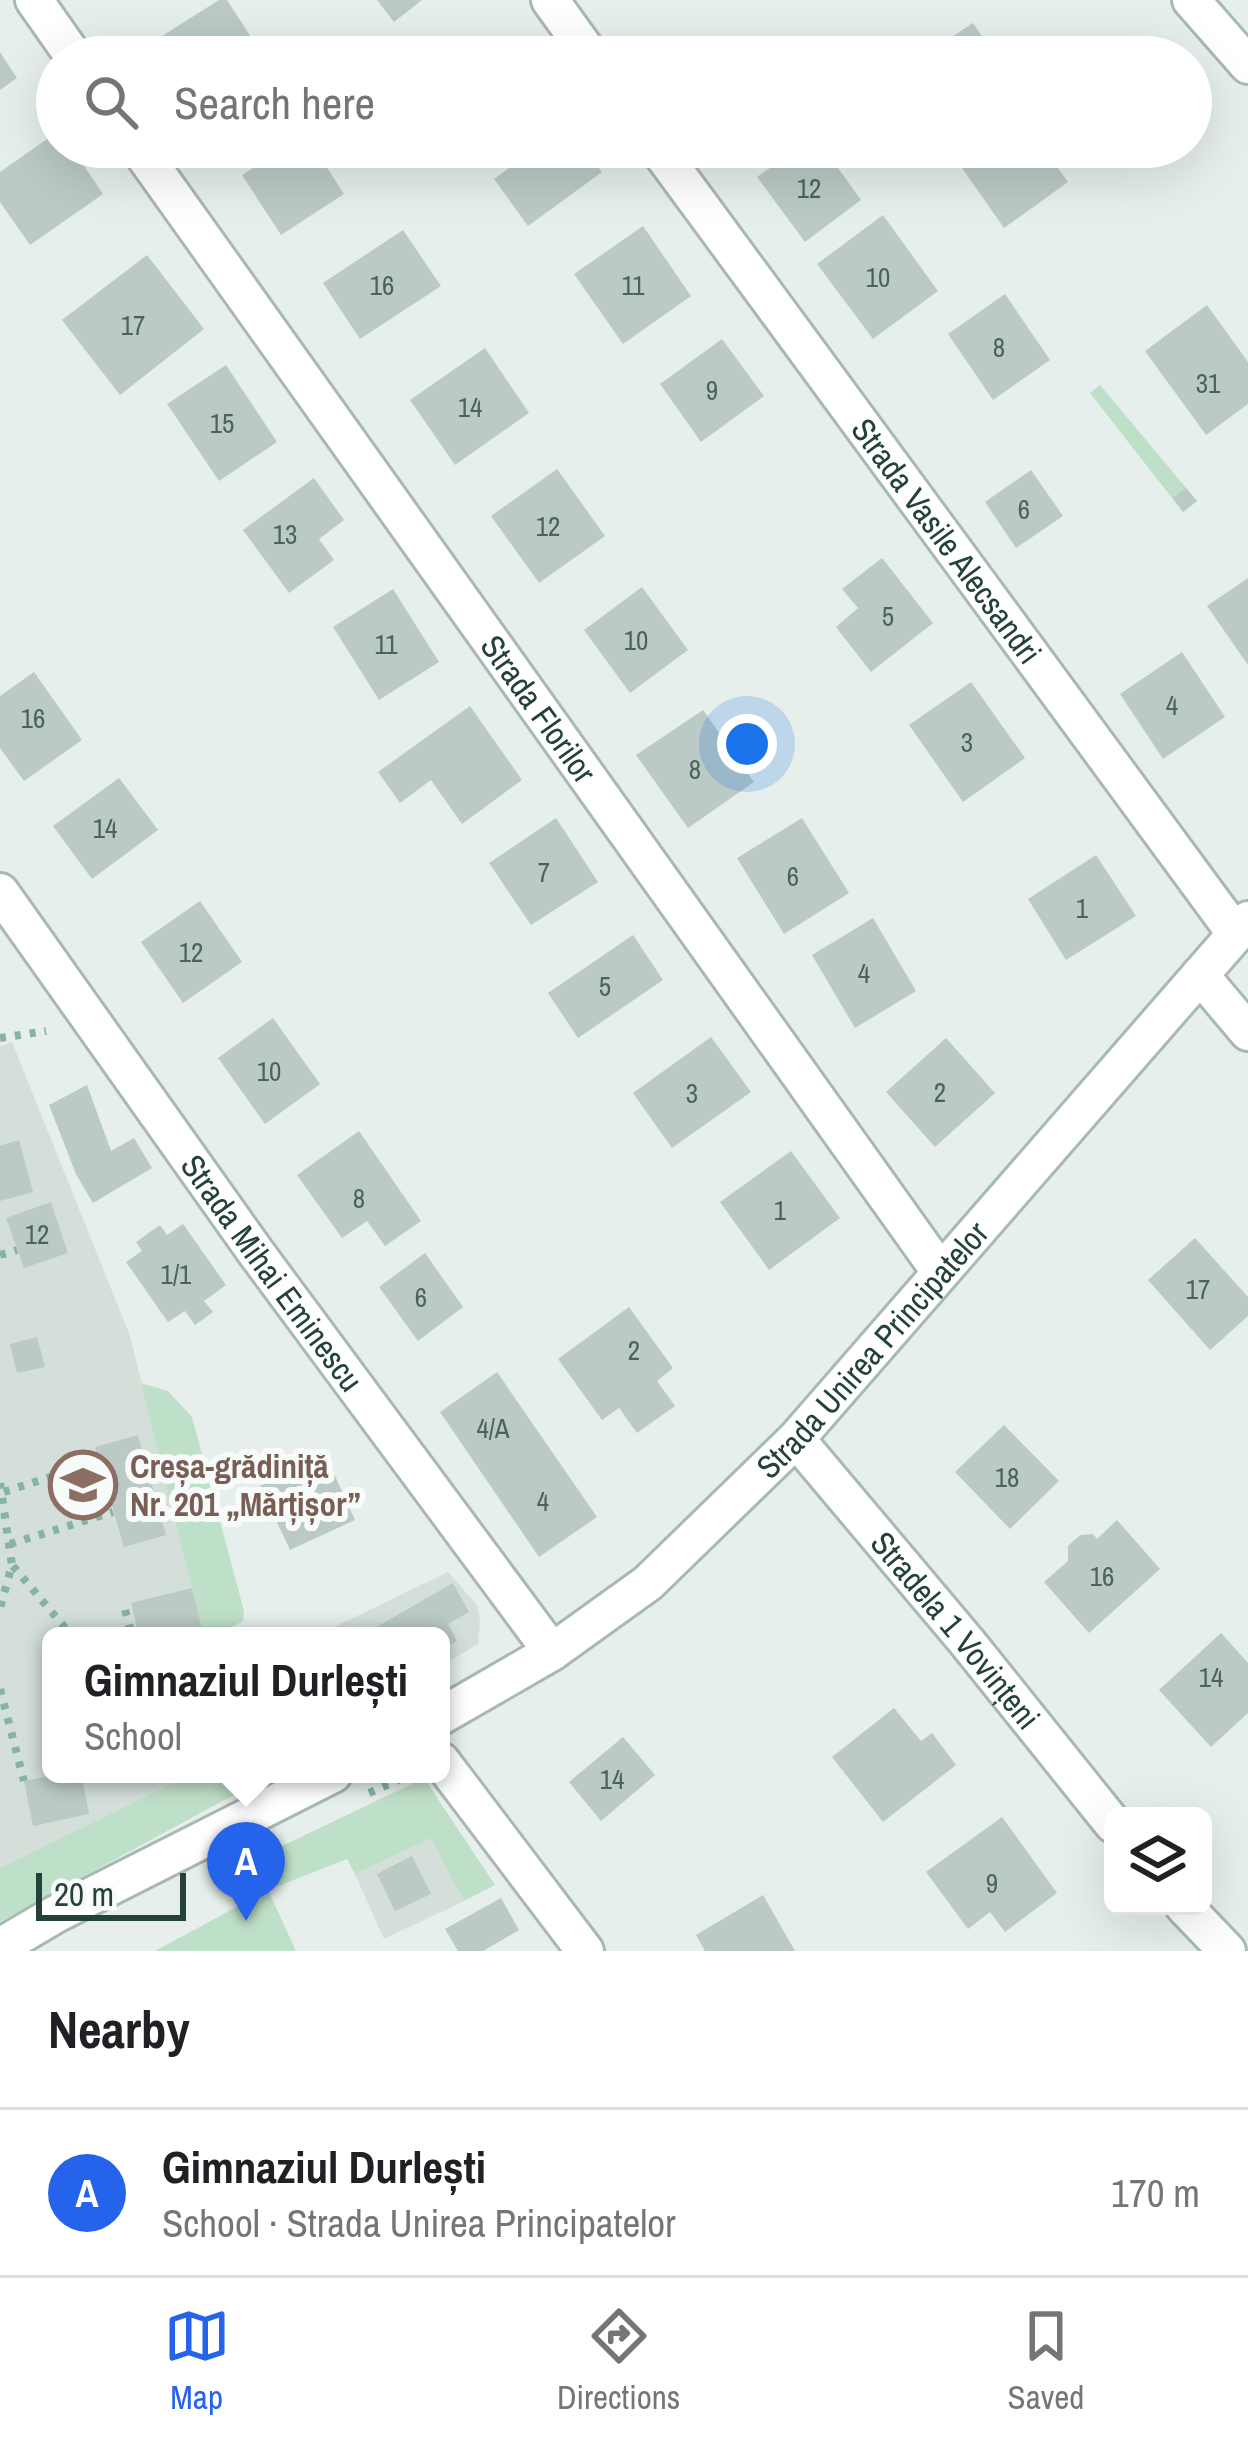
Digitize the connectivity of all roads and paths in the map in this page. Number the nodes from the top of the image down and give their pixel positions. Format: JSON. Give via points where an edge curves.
{"nodes":[{"id":1,"x":34,"y":0,"type":"edge"},
{"id":2,"x":550,"y":0,"type":"edge"},
{"id":3,"x":1191,"y":0,"type":"edge"},
{"id":4,"x":59,"y":36,"type":"edge"},
{"id":5,"x":576,"y":36,"type":"edge"},
{"id":6,"x":1248,"y":65,"type":"edge"},
{"id":7,"x":153,"y":168,"type":"edge"},
{"id":8,"x":673,"y":168,"type":"edge"},
{"id":9,"x":0,"y":892,"type":"edge"},
{"id":10,"x":1242,"y":927,"type":"edge"},
{"id":11,"x":1200,"y":975,"type":"junction"},
{"id":12,"x":1248,"y":1032,"type":"edge"},
{"id":13,"x":17,"y":1250,"type":"dead end"},
{"id":14,"x":0,"y":1255,"type":"edge"},
{"id":15,"x":939,"y":1270,"type":"junction"},
{"id":16,"x":796,"y":1439,"type":"junction"},
{"id":17,"x":99,"y":1461,"type":"dead end"},
{"id":18,"x":2,"y":1487,"type":"edge"},
{"id":19,"x":113,"y":1512,"type":"dead end"},
{"id":20,"x":10,"y":1544,"type":"junction"},
{"id":21,"x":12,"y":1565,"type":"junction"},
{"id":22,"x":0,"y":1608,"type":"edge"},
{"id":23,"x":125,"y":1610,"type":"dead end"},
{"id":24,"x":64,"y":1627,"type":"edge"},
{"id":25,"x":130,"y":1627,"type":"edge"},
{"id":26,"x":552,"y":1652,"type":"junction"},
{"id":27,"x":0,"y":1689,"type":"edge"},
{"id":28,"x":450,"y":1711,"type":"edge"},
{"id":29,"x":450,"y":1773,"type":"edge"},
{"id":30,"x":24,"y":1781,"type":"dead end"},
{"id":31,"x":316,"y":1783,"type":"edge"},
{"id":32,"x":1104,"y":1813,"type":"edge"},
{"id":33,"x":1193,"y":1915,"type":"edge"},
{"id":34,"x":0,"y":1947,"type":"edge"},
{"id":35,"x":585,"y":1951,"type":"edge"},
{"id":36,"x":1227,"y":1951,"type":"edge"}],
"edges":[{"from":1,"to":4,"type":"street"},
{"from":2,"to":5,"type":"street"},
{"from":3,"to":6,"type":"street"},
{"from":7,"to":15,"type":"street","name":"Strada Florilor"},
{"from":8,"to":10,"type":"street","name":"Strada Vasile Alecsandri"},
{"from":9,"to":26,"type":"street","name":"Strada Mihai Eminescu"},
{"from":10,"to":11,"type":"street","name":"Strada Unirea Principatelor"},
{"from":11,"to":12,"type":"street"},
{"from":11,"to":15,"type":"street","name":"Strada Unirea Principatelor"},
{"from":13,"to":14,"type":"path"},
{"from":15,"to":16,"type":"street","name":"Strada Unirea Principatelor"},
{"from":16,"to":26,"type":"street","name":"Strada Unirea Principatelor","via":[[648,1583]]},
{"from":16,"to":32,"type":"street","name":"Stradela 1 Vovințeni"},
{"from":17,"to":18,"type":"path"},
{"from":18,"to":20,"type":"path"},
{"from":19,"to":20,"type":"path"},
{"from":20,"to":21,"type":"path"},
{"from":21,"to":22,"type":"path"},
{"from":21,"to":24,"type":"path"},
{"from":23,"to":25,"type":"path"},
{"from":26,"to":28,"type":"street","name":"Strada Unirea Principatelor"},
{"from":27,"to":30,"type":"path"},
{"from":29,"to":35,"type":"street"},
{"from":31,"to":34,"type":"street"},
{"from":33,"to":36,"type":"street"}]}
